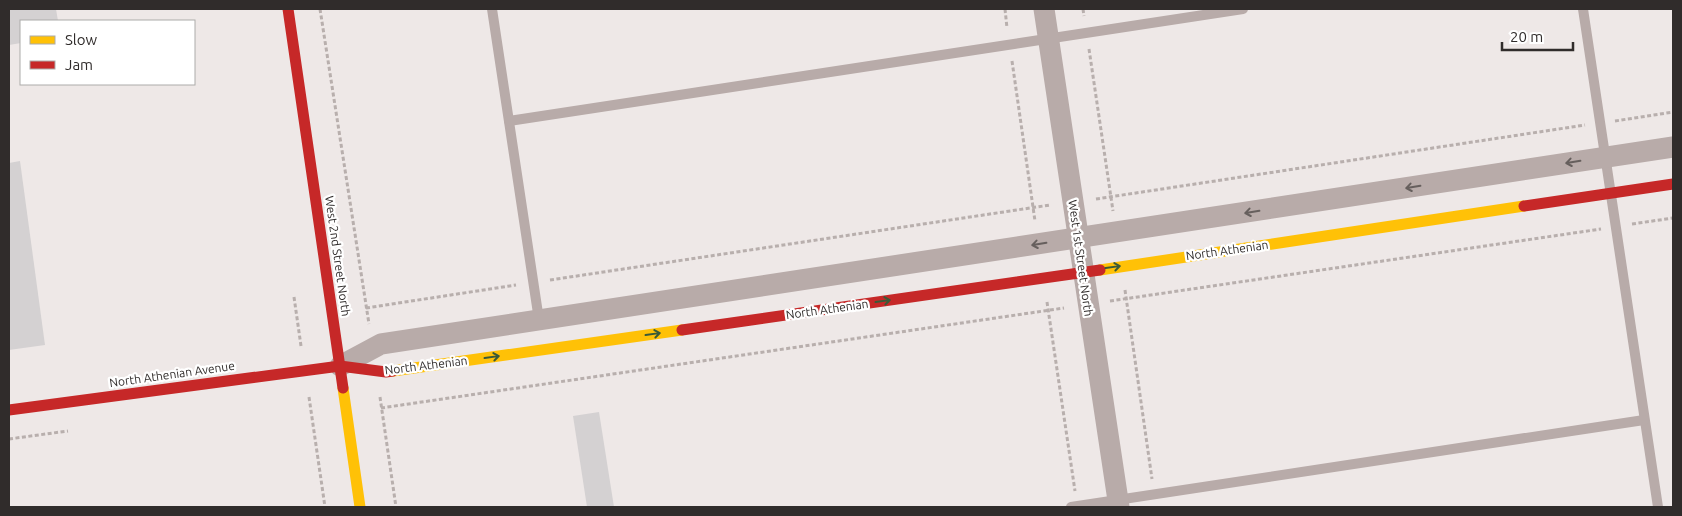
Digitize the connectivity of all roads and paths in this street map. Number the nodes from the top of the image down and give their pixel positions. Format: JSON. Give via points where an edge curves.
{"nodes":[{"id":1,"x":288,"y":9,"type":"edge"},
{"id":2,"x":320,"y":9,"type":"edge"},
{"id":3,"x":492,"y":9,"type":"edge"},
{"id":4,"x":1005,"y":9,"type":"edge"},
{"id":5,"x":1044,"y":9,"type":"edge"},
{"id":6,"x":1083,"y":9,"type":"edge"},
{"id":7,"x":1243,"y":9,"type":"edge"},
{"id":8,"x":1583,"y":9,"type":"edge"},
{"id":9,"x":1087,"y":32,"type":"junction"},
{"id":10,"x":1049,"y":39,"type":"junction"},
{"id":11,"x":1010,"y":44,"type":"junction"},
{"id":12,"x":1673,"y":112,"type":"edge"},
{"id":13,"x":509,"y":121,"type":"junction"},
{"id":14,"x":1599,"y":123,"type":"junction"},
{"id":15,"x":1673,"y":147,"type":"edge"},
{"id":16,"x":1604,"y":158,"type":"junction"},
{"id":17,"x":1673,"y":184,"type":"edge"},
{"id":18,"x":1610,"y":193,"type":"junction"},
{"id":19,"x":1111,"y":196,"type":"junction"},
{"id":20,"x":1096,"y":199,"type":"dead end"},
{"id":21,"x":1050,"y":205,"type":"dead end"},
{"id":22,"x":1033,"y":208,"type":"junction"},
{"id":23,"x":1673,"y":218,"type":"edge"},
{"id":24,"x":1114,"y":219,"type":"dead end"},
{"id":25,"x":1036,"y":223,"type":"dead end"},
{"id":26,"x":1616,"y":227,"type":"junction"},
{"id":27,"x":1078,"y":238,"type":"junction"},
{"id":28,"x":1083,"y":272,"type":"junction"},
{"id":29,"x":533,"y":283,"type":"junction"},
{"id":30,"x":1124,"y":285,"type":"dead end"},
{"id":31,"x":1046,"y":294,"type":"dead end"},
{"id":32,"x":294,"y":297,"type":"dead end"},
{"id":33,"x":1126,"y":298,"type":"junction"},
{"id":34,"x":1107,"y":302,"type":"dead end"},
{"id":35,"x":366,"y":308,"type":"junction"},
{"id":36,"x":1064,"y":308,"type":"dead end"},
{"id":37,"x":1048,"y":310,"type":"junction"},
{"id":38,"x":539,"y":320,"type":"junction"},
{"id":39,"x":372,"y":348,"type":"junction"},
{"id":40,"x":340,"y":366,"type":"junction"},
{"id":41,"x":304,"y":370,"type":"junction"},
{"id":42,"x":376,"y":371,"type":"junction"},
{"id":43,"x":381,"y":408,"type":"junction"},
{"id":44,"x":9,"y":410,"type":"edge"},
{"id":45,"x":1644,"y":420,"type":"junction"},
{"id":46,"x":1155,"y":495,"type":"junction"},
{"id":47,"x":1118,"y":504,"type":"edge"},
{"id":48,"x":325,"y":507,"type":"edge"},
{"id":49,"x":360,"y":507,"type":"edge"},
{"id":50,"x":396,"y":507,"type":"edge"},
{"id":51,"x":1074,"y":507,"type":"edge"},
{"id":52,"x":1658,"y":507,"type":"edge"}],
"edges":[{"from":1,"to":40,"type":"street","name":"West 2nd Street North"},
{"from":2,"to":35,"type":"path"},
{"from":3,"to":13,"type":"lane"},
{"from":4,"to":11,"type":"path"},
{"from":5,"to":10,"type":"street","name":"West 1st Street North"},
{"from":6,"to":9,"type":"path"},
{"from":7,"to":9,"type":"lane"},
{"from":8,"to":14,"type":"lane"},
{"from":9,"to":10,"type":"lane"},
{"from":9,"to":19,"type":"path"},
{"from":10,"to":11,"type":"lane"},
{"from":10,"to":27,"type":"street","name":"West 1st Street North"},
{"from":11,"to":13,"type":"lane"},
{"from":11,"to":22,"type":"path"},
{"from":12,"to":14,"type":"path"},
{"from":13,"to":29,"type":"lane"},
{"from":14,"to":16,"type":"lane"},
{"from":14,"to":19,"type":"path"},
{"from":15,"to":16,"type":"street","name":"North Athenian"},
{"from":16,"to":18,"type":"lane"},
{"from":16,"to":27,"type":"street","name":"North Athenian","one_way":true},
{"from":17,"to":18,"type":"street","name":"North Athenian"},
{"from":18,"to":26,"type":"lane"},
{"from":28,"to":18,"type":"street","name":"North Athenian","one_way":true},
{"from":19,"to":20,"type":"path"},
{"from":19,"to":24,"type":"path"},
{"from":21,"to":22,"type":"path"},
{"from":22,"to":25,"type":"path"},
{"from":22,"to":29,"type":"path"},
{"from":23,"to":26,"type":"path"},
{"from":26,"to":33,"type":"path"},
{"from":26,"to":45,"type":"lane"},
{"from":27,"to":28,"type":"street","name":"West 1st Street North"},
{"from":27,"to":38,"type":"street","name":"North Athenian","one_way":true},
{"from":42,"to":28,"type":"street","name":"North Athenian","one_way":true},
{"from":28,"to":47,"type":"street","name":"West 1st Street North"},
{"from":29,"to":35,"type":"path"},
{"from":29,"to":38,"type":"lane"},
{"from":30,"to":33,"type":"path"},
{"from":31,"to":37,"type":"path"},
{"from":32,"to":41,"type":"path"},
{"from":33,"to":34,"type":"path"},
{"from":33,"to":46,"type":"path"},
{"from":35,"to":39,"type":"path"},
{"from":36,"to":37,"type":"path"},
{"from":37,"to":43,"type":"path"},
{"from":37,"to":51,"type":"path"},
{"from":38,"to":39,"type":"street","name":"North Athenian"},
{"from":39,"to":40,"type":"street","name":"North Athenian"},
{"from":40,"to":41,"type":"street","name":"North Athenian Avenue"},
{"from":40,"to":42,"type":"street","name":"North Athenian"},
{"from":40,"to":49,"type":"street","name":"West 2nd Street North"},
{"from":41,"to":44,"type":"street","name":"North Athenian Avenue"},
{"from":41,"to":48,"type":"path"},
{"from":42,"to":43,"type":"path"},
{"from":43,"to":50,"type":"path"},
{"from":45,"to":46,"type":"lane"},
{"from":45,"to":52,"type":"lane"},
{"from":46,"to":47,"type":"lane"},
{"from":47,"to":51,"type":"lane"}]}
